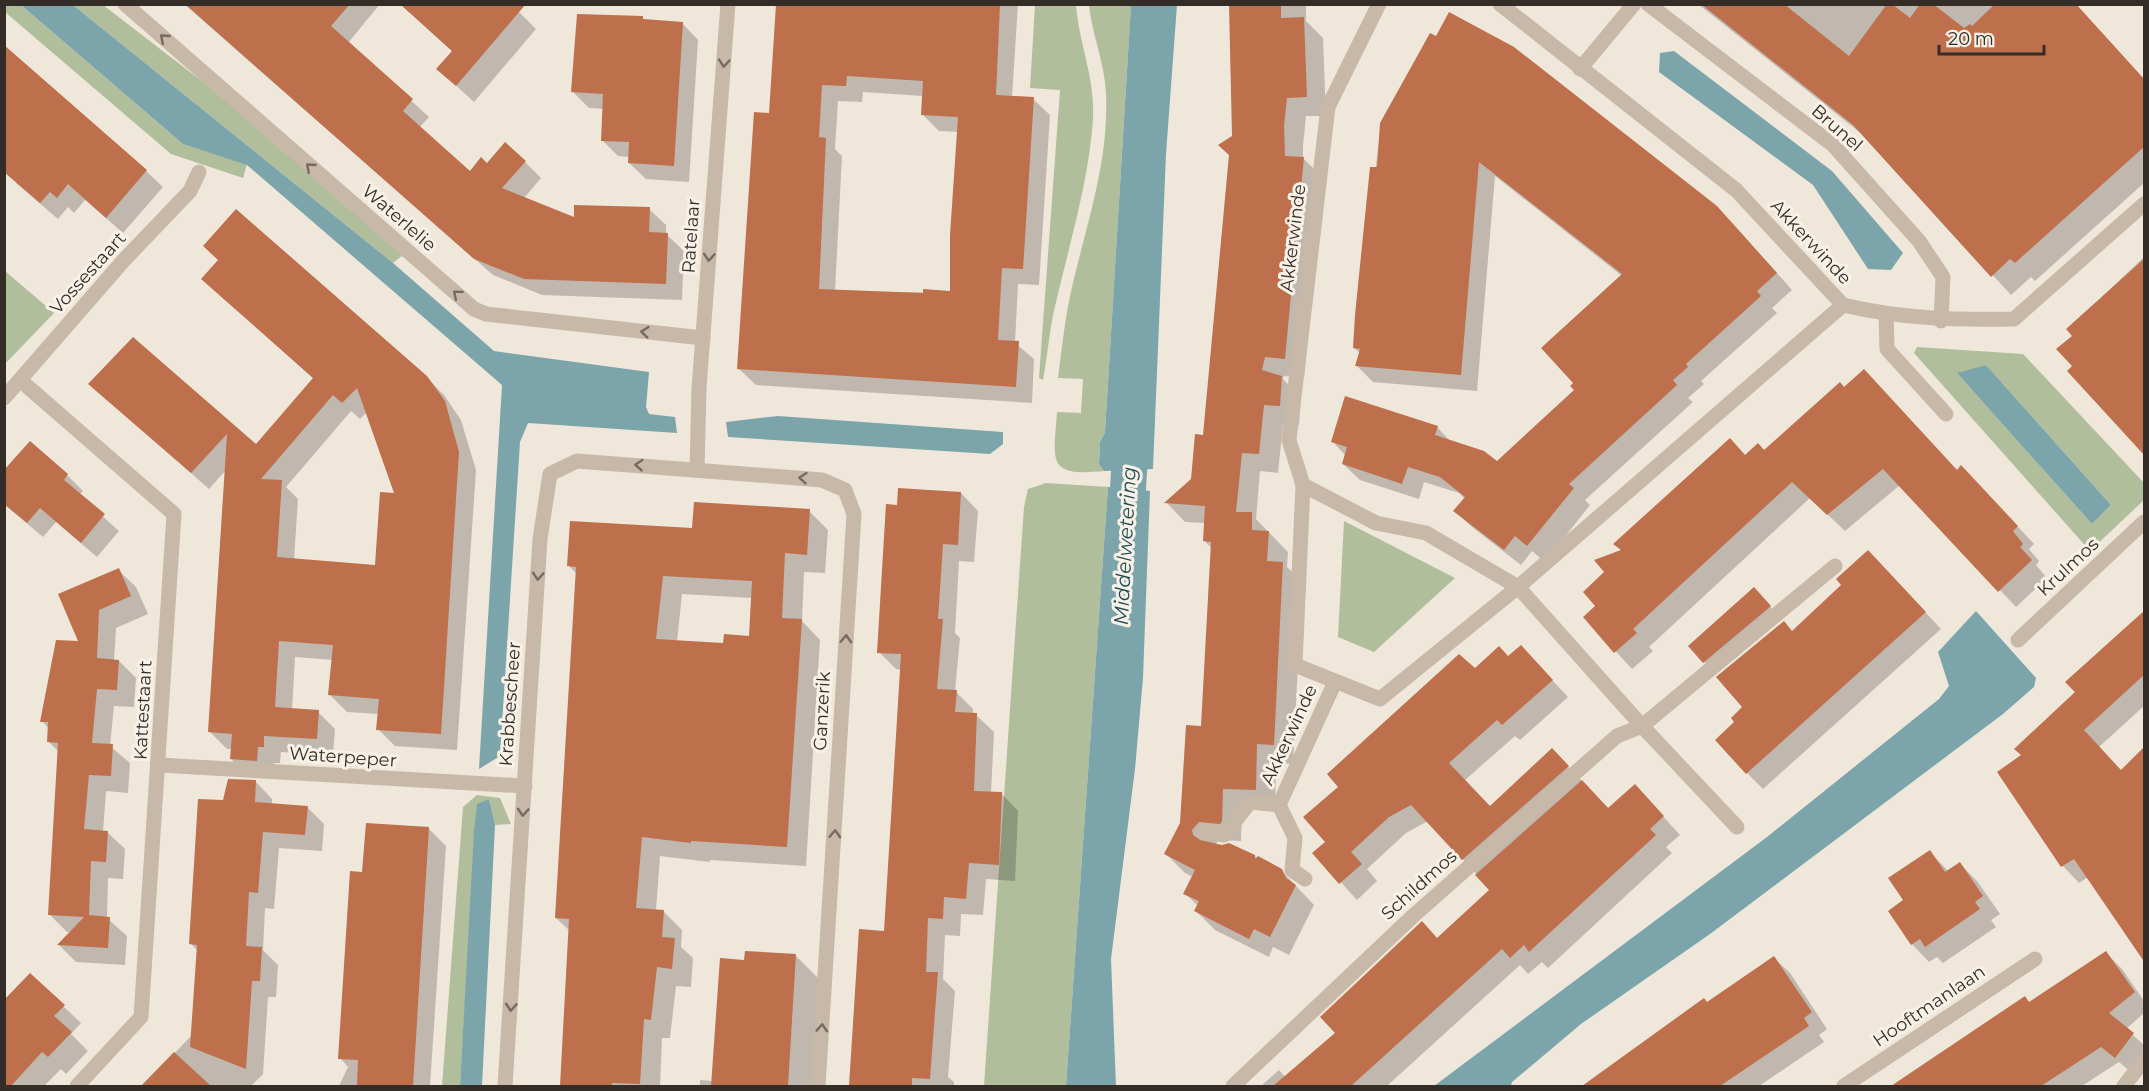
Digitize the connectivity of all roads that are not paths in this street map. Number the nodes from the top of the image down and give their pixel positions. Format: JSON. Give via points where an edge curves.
{"nodes":[{"id":1,"x":125,"y":4,"type":"edge"},
{"id":2,"x":728,"y":4,"type":"edge"},
{"id":3,"x":1379,"y":4,"type":"edge"},
{"id":4,"x":1500,"y":4,"type":"edge"},
{"id":5,"x":1634,"y":4,"type":"edge"},
{"id":6,"x":1648,"y":4,"type":"edge"},
{"id":7,"x":1580,"y":69,"type":"junction"},
{"id":8,"x":199,"y":172,"type":"dead end"},
{"id":9,"x":2145,"y":204,"type":"edge"},
{"id":10,"x":1844,"y":305,"type":"junction"},
{"id":11,"x":1886,"y":315,"type":"junction"},
{"id":12,"x":1941,"y":321,"type":"junction"},
{"id":13,"x":703,"y":338,"type":"junction"},
{"id":14,"x":20,"y":380,"type":"junction"},
{"id":15,"x":4,"y":398,"type":"edge"},
{"id":16,"x":1946,"y":414,"type":"dead end"},
{"id":17,"x":697,"y":470,"type":"junction"},
{"id":18,"x":1303,"y":485,"type":"junction"},
{"id":19,"x":2145,"y":522,"type":"edge"},
{"id":20,"x":1835,"y":566,"type":"dead end"},
{"id":21,"x":1518,"y":586,"type":"junction"},
{"id":22,"x":2018,"y":640,"type":"dead end"},
{"id":23,"x":1335,"y":682,"type":"junction"},
{"id":24,"x":1642,"y":726,"type":"junction"},
{"id":25,"x":159,"y":765,"type":"junction"},
{"id":26,"x":525,"y":786,"type":"junction"},
{"id":27,"x":1279,"y":805,"type":"junction"},
{"id":28,"x":1737,"y":826,"type":"dead end"},
{"id":29,"x":1202,"y":831,"type":"dead end"},
{"id":30,"x":1305,"y":879,"type":"dead end"},
{"id":31,"x":2035,"y":959,"type":"dead end"},
{"id":32,"x":2145,"y":1060,"type":"edge"},
{"id":33,"x":76,"y":1086,"type":"edge"},
{"id":34,"x":505,"y":1086,"type":"edge"},
{"id":35,"x":818,"y":1086,"type":"edge"},
{"id":36,"x":1233,"y":1086,"type":"edge"},
{"id":37,"x":1844,"y":1086,"type":"edge"},
{"id":38,"x":2124,"y":1086,"type":"edge"}],
"edges":[{"from":13,"to":1,"type":"street","name":"Waterlelie","one_way":true,"via":[[486,314],[474,309]]},
{"from":2,"to":13,"type":"street","name":"Ratelaar","one_way":true},
{"from":3,"to":18,"type":"street","name":"Akkerwinde","via":[[1328,107],[1289,440]]},
{"from":4,"to":7,"type":"street","name":"Akkerwinde"},
{"from":5,"to":7,"type":"street"},
{"from":6,"to":12,"type":"street","name":"Brunel","via":[[1833,145],[1919,241],[1943,277]]},
{"from":7,"to":10,"type":"street","name":"Akkerwinde","via":[[1736,190]]},
{"from":8,"to":14,"type":"street","name":"Vossestaart","via":[[189,191]]},
{"from":9,"to":12,"type":"street","via":[[2014,319]]},
{"from":10,"to":11,"type":"street"},
{"from":10,"to":21,"type":"street","name":"Akkerwinde"},
{"from":11,"to":12,"type":"street"},
{"from":11,"to":16,"type":"street","via":[[1887,349]]},
{"from":13,"to":17,"type":"street","name":"Ratelaar"},
{"from":14,"to":15,"type":"street","name":"Vossestaart"},
{"from":14,"to":25,"type":"street","name":"Kattestaart","via":[[174,514]]},
{"from":17,"to":26,"type":"street","name":"Krabbescheer","one_way":true,"via":[[577,461],[550,474],[540,539]]},
{"from":35,"to":17,"type":"street","name":"Ganzerik","one_way":true,"via":[[854,514],[845,490],[822,480]]},
{"from":18,"to":21,"type":"street","via":[[1377,523],[1426,533]]},
{"from":18,"to":23,"type":"street","name":"Akkerwinde","via":[[1295,665]]},
{"from":19,"to":22,"type":"street","name":"Krulmos"},
{"from":20,"to":24,"type":"street","name":"Schildmos"},
{"from":21,"to":23,"type":"street","name":"Akkerwinde","via":[[1380,699]]},
{"from":21,"to":24,"type":"street"},
{"from":23,"to":27,"type":"street","name":"Akkerwinde"},
{"from":24,"to":28,"type":"street"},
{"from":24,"to":36,"type":"street","name":"Schildmos","via":[[1617,736],[1412,917]]},
{"from":25,"to":26,"type":"street","name":"Waterpeper"},
{"from":25,"to":33,"type":"street","name":"Kattestaart","via":[[141,1017]]},
{"from":26,"to":34,"type":"street","name":"Krabbescheer","one_way":true},
{"from":27,"to":29,"type":"street","name":"Akkerwinde","via":[[1250,802],[1224,835]]},
{"from":27,"to":30,"type":"street","name":"Akkerwinde","via":[[1295,838],[1292,870]]},
{"from":31,"to":37,"type":"street","name":"Hooftmanlaan"},
{"from":32,"to":38,"type":"street"}]}
